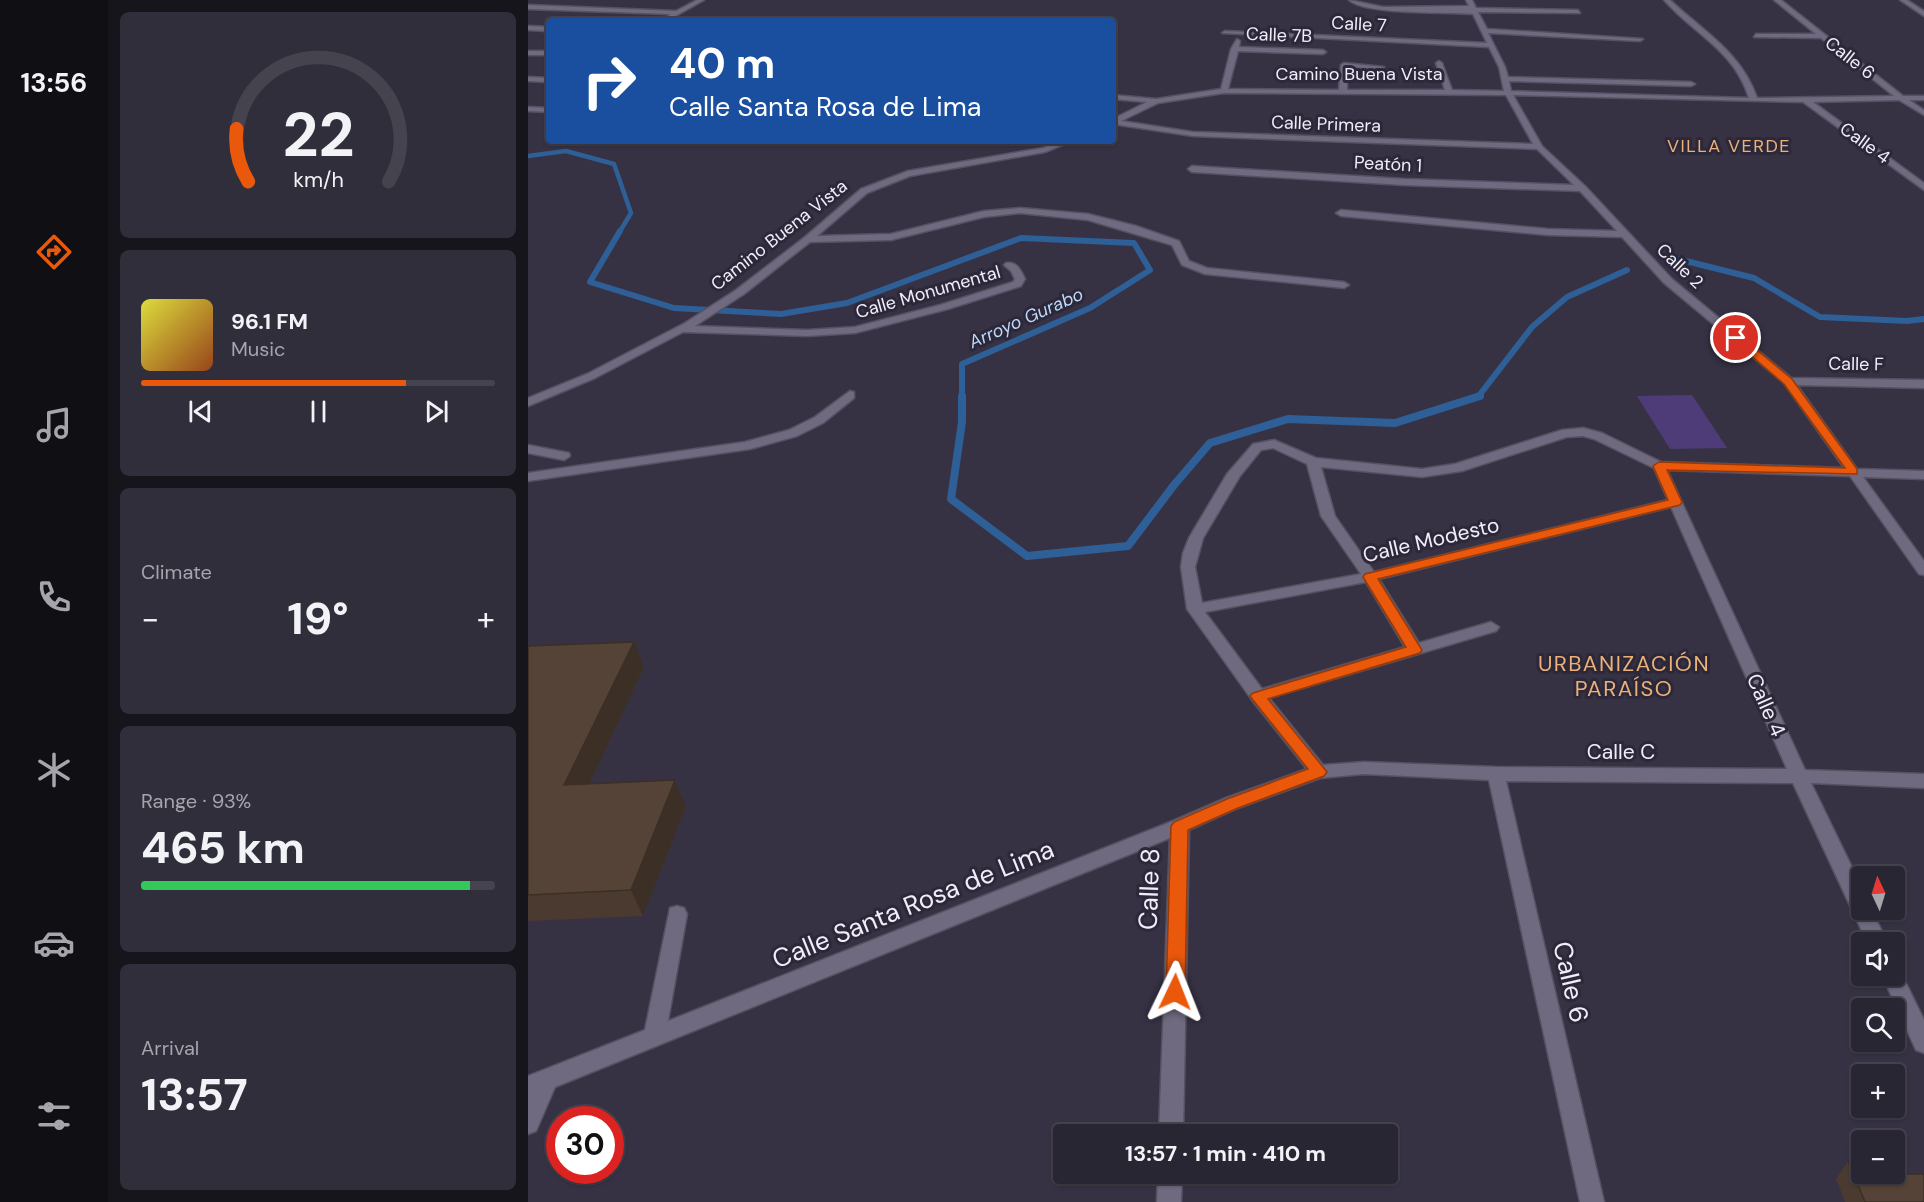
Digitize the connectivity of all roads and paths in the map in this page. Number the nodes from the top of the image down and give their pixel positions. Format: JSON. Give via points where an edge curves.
{"nodes":[{"id":1,"x":701,"y":0,"type":"edge"},
{"id":2,"x":1352,"y":0,"type":"edge"},
{"id":3,"x":1469,"y":0,"type":"edge"},
{"id":4,"x":1666,"y":0,"type":"edge"},
{"id":5,"x":1777,"y":0,"type":"edge"},
{"id":6,"x":1903,"y":0,"type":"edge"},
{"id":7,"x":528,"y":7,"type":"edge"},
{"id":8,"x":1474,"y":10,"type":"junction"},
{"id":9,"x":1578,"y":12,"type":"dead end"},
{"id":10,"x":678,"y":13,"type":"junction"},
{"id":11,"x":1924,"y":14,"type":"edge"},
{"id":12,"x":668,"y":18,"type":"edge"},
{"id":13,"x":528,"y":28,"type":"edge"},
{"id":14,"x":546,"y":29,"type":"edge"},
{"id":15,"x":1484,"y":31,"type":"junction"},
{"id":16,"x":1225,"y":33,"type":"dead end"},
{"id":17,"x":1244,"y":34,"type":"junction"},
{"id":18,"x":1756,"y":36,"type":"dead end"},
{"id":19,"x":1822,"y":36,"type":"junction"},
{"id":20,"x":1640,"y":39,"type":"dead end"},
{"id":21,"x":1491,"y":45,"type":"junction"},
{"id":22,"x":1234,"y":49,"type":"junction"},
{"id":23,"x":1323,"y":51,"type":"dead end"},
{"id":24,"x":528,"y":52,"type":"edge"},
{"id":25,"x":546,"y":53,"type":"edge"},
{"id":26,"x":1438,"y":63,"type":"dead end"},
{"id":27,"x":1381,"y":67,"type":"dead end"},
{"id":28,"x":528,"y":79,"type":"edge"},
{"id":29,"x":1505,"y":79,"type":"junction"},
{"id":30,"x":546,"y":80,"type":"edge"},
{"id":31,"x":1691,"y":84,"type":"dead end"},
{"id":32,"x":1224,"y":91,"type":"junction"},
{"id":33,"x":1343,"y":92,"type":"junction"},
{"id":34,"x":1449,"y":93,"type":"junction"},
{"id":35,"x":1508,"y":93,"type":"junction"},
{"id":36,"x":1116,"y":97,"type":"edge"},
{"id":37,"x":1924,"y":98,"type":"edge"},
{"id":38,"x":1902,"y":99,"type":"junction"},
{"id":39,"x":1754,"y":100,"type":"junction"},
{"id":40,"x":1806,"y":100,"type":"junction"},
{"id":41,"x":1156,"y":101,"type":"junction"},
{"id":42,"x":528,"y":109,"type":"edge"},
{"id":43,"x":546,"y":110,"type":"edge"},
{"id":44,"x":1924,"y":113,"type":"edge"},
{"id":45,"x":1116,"y":121,"type":"edge"},
{"id":46,"x":1116,"y":122,"type":"edge"},
{"id":47,"x":1060,"y":144,"type":"edge"},
{"id":48,"x":1539,"y":147,"type":"junction"},
{"id":49,"x":1192,"y":170,"type":"dead end"},
{"id":50,"x":1582,"y":188,"type":"junction"},
{"id":51,"x":1924,"y":188,"type":"edge"},
{"id":52,"x":1341,"y":213,"type":"dead end"},
{"id":53,"x":1624,"y":234,"type":"junction"},
{"id":54,"x":808,"y":239,"type":"junction"},
{"id":55,"x":1009,"y":265,"type":"dead end"},
{"id":56,"x":1344,"y":285,"type":"dead end"},
{"id":57,"x":685,"y":327,"type":"junction"},
{"id":58,"x":1788,"y":381,"type":"junction"},
{"id":59,"x":1924,"y":384,"type":"edge"},
{"id":60,"x":850,"y":395,"type":"dead end"},
{"id":61,"x":528,"y":402,"type":"edge"},
{"id":62,"x":528,"y":449,"type":"edge"},
{"id":63,"x":564,"y":456,"type":"dead end"},
{"id":64,"x":1313,"y":462,"type":"junction"},
{"id":65,"x":1659,"y":466,"type":"junction"},
{"id":66,"x":1853,"y":472,"type":"junction"},
{"id":67,"x":1924,"y":475,"type":"edge"},
{"id":68,"x":528,"y":477,"type":"edge"},
{"id":69,"x":1676,"y":502,"type":"junction"},
{"id":70,"x":1924,"y":571,"type":"edge"},
{"id":71,"x":1370,"y":577,"type":"junction"},
{"id":72,"x":1195,"y":609,"type":"junction"},
{"id":73,"x":1491,"y":627,"type":"dead end"},
{"id":74,"x":1415,"y":650,"type":"junction"},
{"id":75,"x":1258,"y":696,"type":"junction"},
{"id":76,"x":1319,"y":772,"type":"junction"},
{"id":77,"x":1497,"y":774,"type":"junction"},
{"id":78,"x":1799,"y":776,"type":"junction"},
{"id":79,"x":1924,"y":781,"type":"edge"},
{"id":80,"x":1180,"y":826,"type":"junction"},
{"id":81,"x":677,"y":914,"type":"dead end"},
{"id":82,"x":1872,"y":932,"type":"edge"},
{"id":83,"x":1897,"y":986,"type":"edge"},
{"id":84,"x":654,"y":1038,"type":"junction"},
{"id":85,"x":1924,"y":1043,"type":"edge"},
{"id":86,"x":538,"y":1083,"type":"edge"},
{"id":87,"x":528,"y":1123,"type":"edge"},
{"id":88,"x":1171,"y":1124,"type":"edge"},
{"id":89,"x":1170,"y":1184,"type":"edge"},
{"id":90,"x":1169,"y":1202,"type":"edge"},
{"id":91,"x":1592,"y":1202,"type":"edge"}],
"edges":[{"from":1,"to":10,"type":"street"},
{"from":2,"to":8,"type":"street","via":[[1358,6],[1369,7]]},
{"from":3,"to":8,"type":"street"},
{"from":4,"to":39,"type":"street","via":[[1725,51],[1746,76]]},
{"from":5,"to":19,"type":"street","name":"Calle 6"},
{"from":6,"to":11,"type":"street"},
{"from":7,"to":10,"type":"street"},
{"from":8,"to":9,"type":"street"},
{"from":8,"to":15,"type":"street"},
{"from":10,"to":12,"type":"street"},
{"from":13,"to":14,"type":"street"},
{"from":15,"to":20,"type":"street"},
{"from":15,"to":21,"type":"street"},
{"from":16,"to":17,"type":"street","name":"Calle 7"},
{"from":17,"to":21,"type":"street","name":"Calle 7"},
{"from":17,"to":22,"type":"street"},
{"from":18,"to":19,"type":"street"},
{"from":19,"to":38,"type":"street","name":"Calle 6"},
{"from":21,"to":29,"type":"street"},
{"from":22,"to":23,"type":"street","name":"Calle 7B"},
{"from":22,"to":32,"type":"street"},
{"from":24,"to":25,"type":"street"},
{"from":26,"to":34,"type":"street"},
{"from":27,"to":33,"type":"street","via":[[1344,65]]},
{"from":28,"to":30,"type":"street"},
{"from":29,"to":31,"type":"street"},
{"from":29,"to":35,"type":"street"},
{"from":32,"to":33,"type":"street","name":"Camino Buena Vista"},
{"from":32,"to":41,"type":"street","name":"Camino Buena Vista"},
{"from":33,"to":34,"type":"street","name":"Camino Buena Vista"},
{"from":34,"to":35,"type":"street","name":"Camino Buena Vista"},
{"from":35,"to":39,"type":"street","name":"Camino Buena Vista"},
{"from":35,"to":48,"type":"street","name":"Calle 2"},
{"from":36,"to":41,"type":"street"},
{"from":37,"to":38,"type":"street","name":"Camino Buena Vista"},
{"from":38,"to":40,"type":"street","name":"Camino Buena Vista"},
{"from":38,"to":44,"type":"street","name":"Calle 6"},
{"from":39,"to":40,"type":"street","name":"Camino Buena Vista"},
{"from":40,"to":51,"type":"street","name":"Calle 4"},
{"from":41,"to":45,"type":"street","name":"Camino Buena Vista"},
{"from":42,"to":43,"type":"street"},
{"from":46,"to":48,"type":"street","name":"Calle Primera","via":[[1193,134]]},
{"from":47,"to":54,"type":"street","name":"Camino Buena Vista","via":[[1005,158],[908,174],[864,191]]},
{"from":48,"to":50,"type":"street","name":"Calle 2"},
{"from":49,"to":50,"type":"street","name":"Peatón 1"},
{"from":50,"to":53,"type":"street","name":"Calle 2"},
{"from":52,"to":53,"type":"street","via":[[1548,232]]},
{"from":53,"to":58,"type":"street","name":"Calle 2","via":[[1668,281]]},
{"from":54,"to":56,"type":"street","via":[[892,237],[999,211],[1069,213],[1176,243],[1185,263],[1206,271]]},
{"from":54,"to":57,"type":"street","name":"Camino Buena Vista","via":[[740,292]]},
{"from":55,"to":57,"type":"street","name":"Calle Monumental","via":[[1018,274],[1017,284],[876,326],[807,333]]},
{"from":57,"to":61,"type":"street","name":"Camino Buena Vista"},
{"from":58,"to":59,"type":"street","name":"Calle F"},
{"from":58,"to":66,"type":"street","name":"Calle 2"},
{"from":60,"to":68,"type":"street","via":[[819,420],[793,433],[746,446]]},
{"from":62,"to":63,"type":"street"},
{"from":64,"to":65,"type":"street","via":[[1422,473],[1457,468],[1566,433],[1584,432]]},
{"from":64,"to":71,"type":"street","via":[[1328,516]]},
{"from":64,"to":72,"type":"street","via":[[1274,444],[1252,451],[1234,474],[1190,553],[1188,567]]},
{"from":65,"to":66,"type":"street"},
{"from":65,"to":69,"type":"street","name":"Calle 4"},
{"from":66,"to":67,"type":"street"},
{"from":66,"to":70,"type":"street","name":"Calle 2"},
{"from":69,"to":71,"type":"street","name":"Calle Modesto"},
{"from":69,"to":78,"type":"street","name":"Calle 4"},
{"from":71,"to":72,"type":"street","name":"Calle Modesto"},
{"from":71,"to":74,"type":"street"},
{"from":72,"to":75,"type":"street"},
{"from":73,"to":74,"type":"street"},
{"from":74,"to":75,"type":"street"},
{"from":75,"to":76,"type":"street"},
{"from":76,"to":77,"type":"street","name":"Calle C","via":[[1364,768]]},
{"from":76,"to":80,"type":"street","name":"Calle Santa Rosa de Lima"},
{"from":77,"to":78,"type":"street","name":"Calle C"},
{"from":77,"to":91,"type":"street","name":"Calle 6"},
{"from":78,"to":79,"type":"street","name":"Calle C"},
{"from":78,"to":82,"type":"street","name":"Calle 4"},
{"from":80,"to":84,"type":"street","name":"Calle Santa Rosa de Lima"},
{"from":80,"to":88,"type":"street","name":"Calle 8"},
{"from":81,"to":84,"type":"street"},
{"from":83,"to":85,"type":"street"},
{"from":84,"to":86,"type":"street","name":"Calle Santa Rosa de Lima"},
{"from":86,"to":87,"type":"street"},
{"from":89,"to":90,"type":"street"}]}
